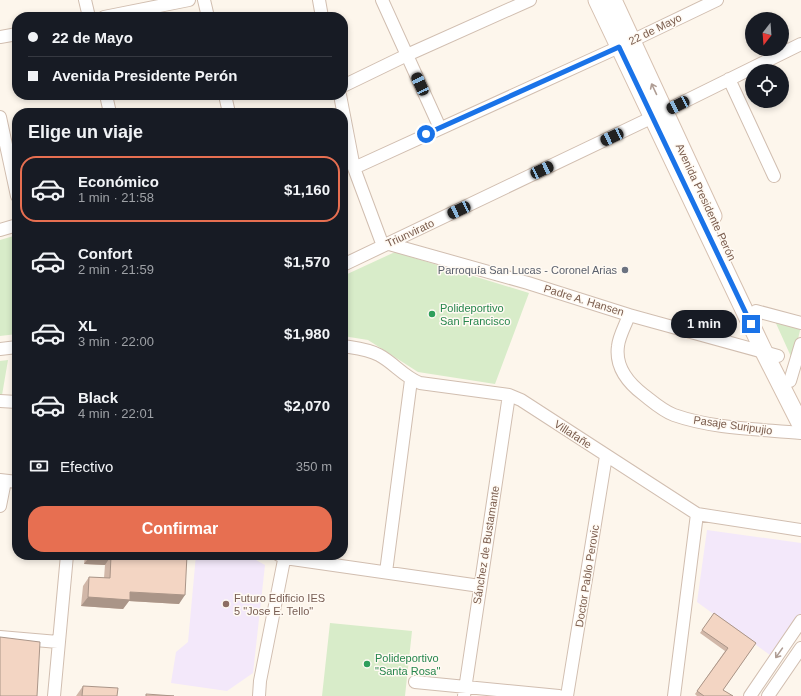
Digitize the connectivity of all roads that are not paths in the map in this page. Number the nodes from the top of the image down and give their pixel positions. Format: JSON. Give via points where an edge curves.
{"nodes":[{"id":1,"x":85,"y":0,"type":"edge"},
{"id":2,"x":189,"y":0,"type":"edge"},
{"id":3,"x":204,"y":0,"type":"edge"},
{"id":4,"x":318,"y":0,"type":"edge"},
{"id":5,"x":382,"y":0,"type":"edge"},
{"id":6,"x":530,"y":0,"type":"edge"},
{"id":7,"x":597,"y":0,"type":"edge"},
{"id":8,"x":613,"y":0,"type":"edge"},
{"id":9,"x":716,"y":0,"type":"edge"},
{"id":10,"x":88,"y":12,"type":"edge"},
{"id":11,"x":129,"y":12,"type":"edge"},
{"id":12,"x":207,"y":12,"type":"edge"},
{"id":13,"x":321,"y":12,"type":"edge"},
{"id":14,"x":12,"y":35,"type":"edge"},
{"id":15,"x":0,"y":37,"type":"edge"},
{"id":16,"x":625,"y":44,"type":"junction"},
{"id":17,"x":801,"y":44,"type":"edge"},
{"id":18,"x":407,"y":55,"type":"junction"},
{"id":19,"x":729,"y":79,"type":"junction"},
{"id":20,"x":348,"y":84,"type":"edge"},
{"id":21,"x":659,"y":114,"type":"junction"},
{"id":22,"x":0,"y":117,"type":"edge"},
{"id":23,"x":440,"y":128,"type":"junction"},
{"id":24,"x":348,"y":153,"type":"edge"},
{"id":25,"x":354,"y":168,"type":"junction"},
{"id":26,"x":12,"y":173,"type":"edge"},
{"id":27,"x":774,"y":176,"type":"dead end"},
{"id":28,"x":12,"y":226,"type":"edge"},
{"id":29,"x":0,"y":230,"type":"edge"},
{"id":30,"x":386,"y":245,"type":"junction"},
{"id":31,"x":348,"y":263,"type":"edge"},
{"id":32,"x":756,"y":311,"type":"junction"},
{"id":33,"x":629,"y":315,"type":"junction"},
{"id":34,"x":801,"y":323,"type":"edge"},
{"id":35,"x":801,"y":344,"type":"edge"},
{"id":36,"x":12,"y":347,"type":"edge"},
{"id":37,"x":348,"y":347,"type":"edge"},
{"id":38,"x":0,"y":348,"type":"edge"},
{"id":39,"x":771,"y":354,"type":"junction"},
{"id":40,"x":411,"y":380,"type":"junction"},
{"id":41,"x":790,"y":381,"type":"junction"},
{"id":42,"x":509,"y":395,"type":"junction"},
{"id":43,"x":0,"y":401,"type":"edge"},
{"id":44,"x":12,"y":402,"type":"edge"},
{"id":45,"x":801,"y":403,"type":"edge"},
{"id":46,"x":801,"y":425,"type":"edge"},
{"id":47,"x":801,"y":433,"type":"edge"},
{"id":48,"x":606,"y":456,"type":"junction"},
{"id":49,"x":2,"y":480,"type":"edge"},
{"id":50,"x":12,"y":481,"type":"edge"},
{"id":51,"x":0,"y":506,"type":"edge"},
{"id":52,"x":697,"y":514,"type":"junction"},
{"id":53,"x":801,"y":530,"type":"edge"},
{"id":54,"x":66,"y":560,"type":"edge"},
{"id":55,"x":282,"y":560,"type":"edge"},
{"id":56,"x":309,"y":560,"type":"edge"},
{"id":57,"x":386,"y":572,"type":"junction"},
{"id":58,"x":480,"y":586,"type":"junction"},
{"id":59,"x":801,"y":621,"type":"edge"},
{"id":60,"x":0,"y":637,"type":"edge"},
{"id":61,"x":58,"y":642,"type":"junction"},
{"id":62,"x":801,"y":648,"type":"edge"},
{"id":63,"x":415,"y":682,"type":"dead end"},
{"id":64,"x":465,"y":692,"type":"edge"},
{"id":65,"x":54,"y":696,"type":"edge"},
{"id":66,"x":259,"y":696,"type":"edge"},
{"id":67,"x":559,"y":696,"type":"edge"},
{"id":68,"x":567,"y":696,"type":"edge"},
{"id":69,"x":674,"y":696,"type":"edge"},
{"id":70,"x":750,"y":696,"type":"edge"},
{"id":71,"x":768,"y":696,"type":"edge"}],
"edges":[{"from":1,"to":10,"type":"street"},
{"from":2,"to":11,"type":"street"},
{"from":3,"to":12,"type":"street"},
{"from":4,"to":13,"type":"street"},
{"from":5,"to":18,"type":"street"},
{"from":6,"to":18,"type":"street"},
{"from":7,"to":16,"type":"main road","name":"Avenida Presidente Perón"},
{"from":8,"to":16,"type":"main road","name":"Avenida Presidente Perón"},
{"from":9,"to":16,"type":"street","name":"22 de Mayo"},
{"from":14,"to":15,"type":"street"},
{"from":16,"to":21,"type":"main road","name":"Avenida Presidente Perón"},
{"from":16,"to":23,"type":"street","name":"22 de Mayo"},
{"from":17,"to":19,"type":"street","name":"Triunvirato"},
{"from":18,"to":20,"type":"street"},
{"from":18,"to":23,"type":"street"},
{"from":19,"to":21,"type":"street","name":"Triunvirato"},
{"from":19,"to":27,"type":"street"},
{"from":21,"to":30,"type":"street","name":"Triunvirato"},
{"from":21,"to":32,"type":"main road","name":"Avenida Presidente Perón"},
{"from":21,"to":39,"type":"main road","name":"Avenida Presidente Perón"},
{"from":22,"to":26,"type":"street"},
{"from":23,"to":25,"type":"street","name":"22 de Mayo"},
{"from":24,"to":25,"type":"street"},
{"from":25,"to":30,"type":"street"},
{"from":28,"to":29,"type":"street"},
{"from":30,"to":31,"type":"street","name":"Triunvirato"},
{"from":30,"to":33,"type":"street","name":"Padre A. Hansen","via":[[528,283]]},
{"from":32,"to":34,"type":"street"},
{"from":32,"to":39,"type":"main road","name":"Avenida Presidente Perón"},
{"from":33,"to":39,"type":"street","name":"Padre A. Hansen"},
{"from":33,"to":47,"type":"street","name":"Pasaje Suripujio","via":[[618,344],[619,363],[625,377],[655,403],[673,414],[694,420],[725,426]]},
{"from":35,"to":41,"type":"street"},
{"from":36,"to":38,"type":"street"},
{"from":37,"to":40,"type":"street","name":"Villafañe","via":[[380,355]]},
{"from":39,"to":41,"type":"main road","name":"Avenida Presidente Perón"},
{"from":39,"to":46,"type":"main road","name":"Avenida Presidente Perón"},
{"from":40,"to":42,"type":"street","name":"Villafañe"},
{"from":40,"to":57,"type":"street"},
{"from":41,"to":45,"type":"main road","name":"Avenida Presidente Perón"},
{"from":42,"to":48,"type":"street","name":"Villafañe","via":[[521,400]]},
{"from":42,"to":58,"type":"street","name":"Sánchez de Bustamante"},
{"from":43,"to":44,"type":"street"},
{"from":48,"to":52,"type":"street","name":"Villafañe"},
{"from":48,"to":68,"type":"street","name":"Doctor Pablo Perovic"},
{"from":49,"to":50,"type":"street"},
{"from":49,"to":51,"type":"street"},
{"from":52,"to":53,"type":"street","name":"Villafañe"},
{"from":52,"to":69,"type":"street"},
{"from":54,"to":61,"type":"street"},
{"from":55,"to":66,"type":"street"},
{"from":56,"to":57,"type":"street"},
{"from":57,"to":58,"type":"street"},
{"from":58,"to":64,"type":"street","name":"Sánchez de Bustamante"},
{"from":59,"to":70,"type":"street","one_way":true},
{"from":60,"to":61,"type":"street"},
{"from":61,"to":65,"type":"street"},
{"from":62,"to":71,"type":"street"},
{"from":63,"to":64,"type":"street"},
{"from":64,"to":67,"type":"street"}]}
